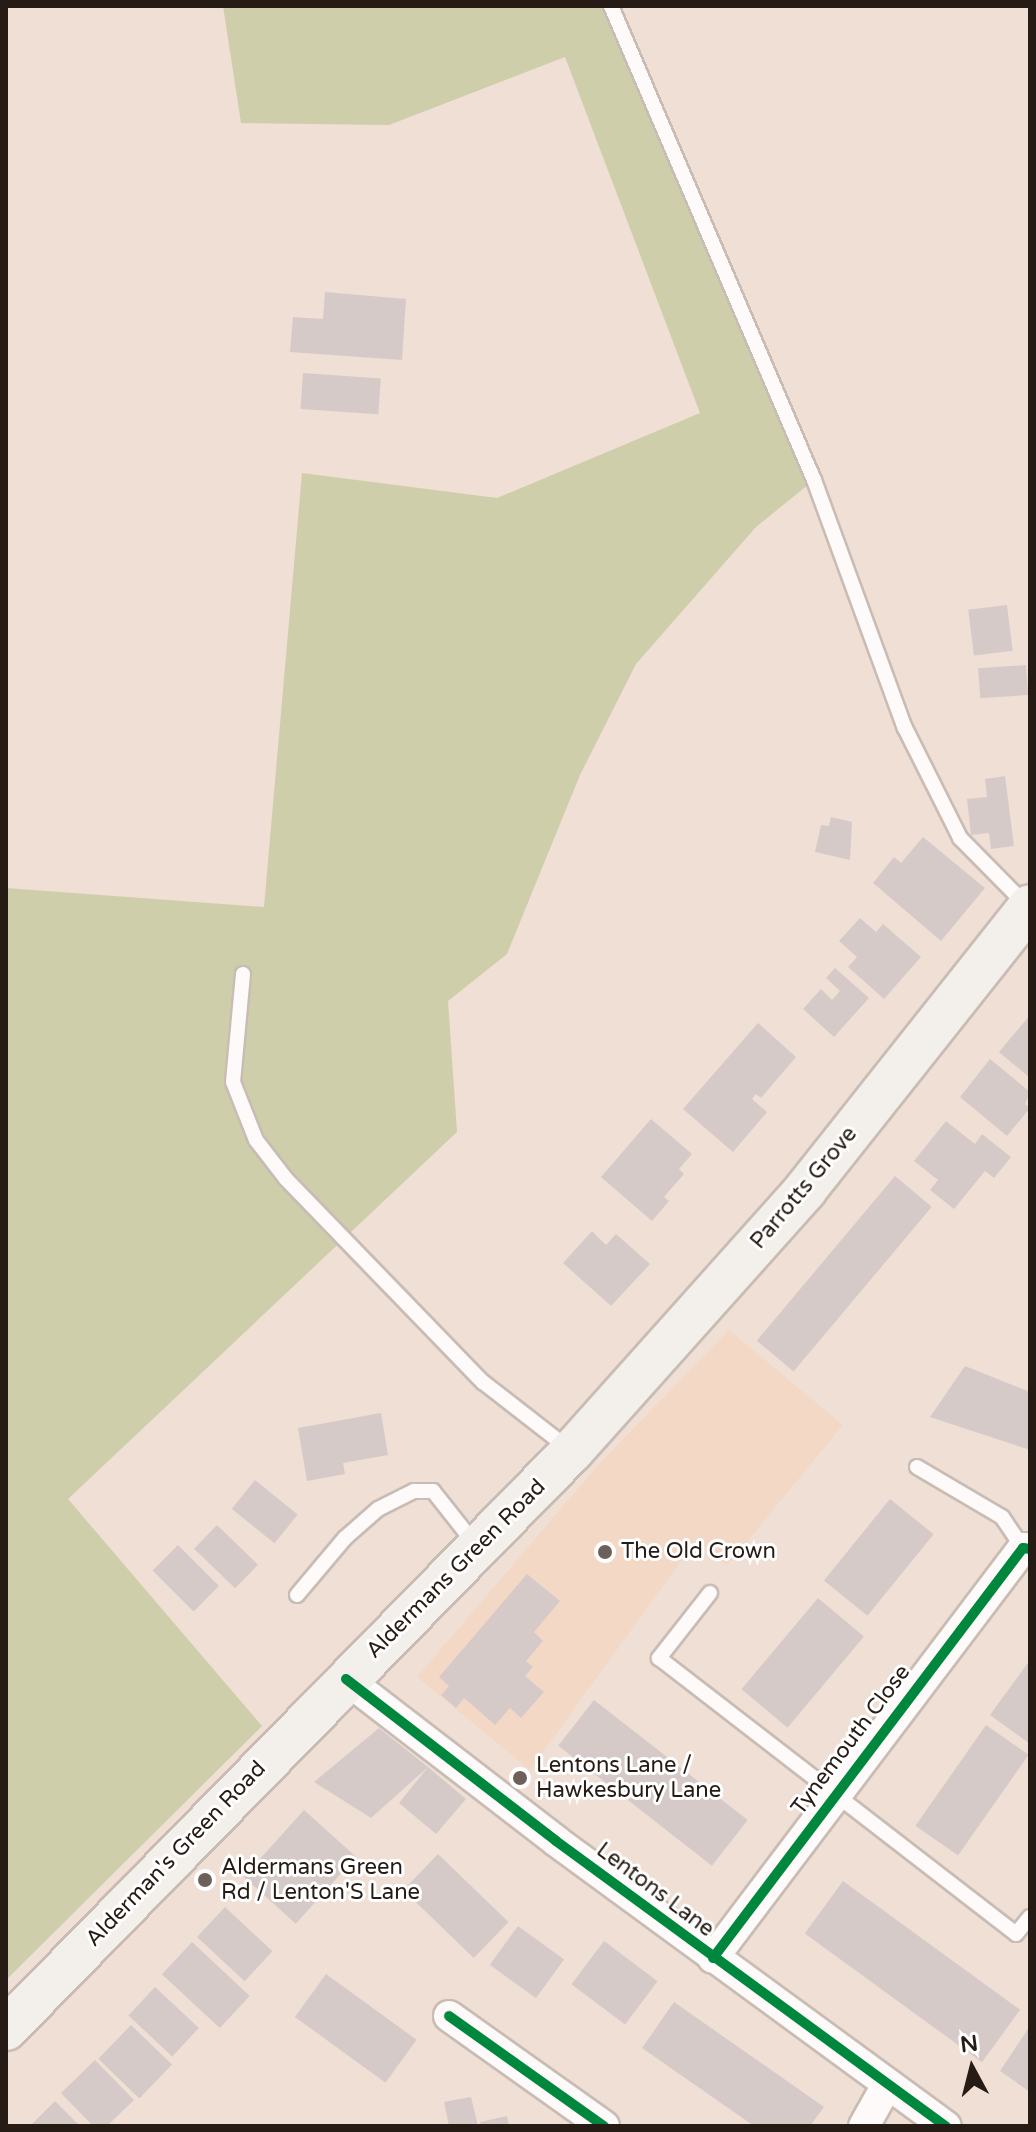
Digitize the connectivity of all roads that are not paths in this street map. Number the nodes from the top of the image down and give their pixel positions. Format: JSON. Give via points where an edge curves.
{"nodes":[{"id":1,"x":611,"y":6,"type":"edge"},
{"id":2,"x":1029,"y":907,"type":"edge"},
{"id":3,"x":243,"y":974,"type":"dead end"},
{"id":4,"x":569,"y":1455,"type":"junction"},
{"id":5,"x":917,"y":1467,"type":"dead end"},
{"id":6,"x":478,"y":1547,"type":"junction"},
{"id":7,"x":1026,"y":1548,"type":"edge"},
{"id":8,"x":710,"y":1593,"type":"dead end"},
{"id":9,"x":297,"y":1595,"type":"dead end"},
{"id":10,"x":346,"y":1679,"type":"junction"},
{"id":11,"x":835,"y":1792,"type":"junction"},
{"id":12,"x":1030,"y":1917,"type":"edge"},
{"id":13,"x":713,"y":1958,"type":"junction"},
{"id":14,"x":449,"y":2016,"type":"dead end"},
{"id":15,"x":6,"y":2029,"type":"edge"},
{"id":16,"x":887,"y":2085,"type":"junction"},
{"id":17,"x":604,"y":2126,"type":"edge"},
{"id":18,"x":864,"y":2126,"type":"edge"},
{"id":19,"x":946,"y":2126,"type":"edge"}],
"edges":[{"from":1,"to":2,"type":"lane","via":[[826,509],[905,728],[960,838]]},
{"from":2,"to":4,"type":"main road","name":"Parrotts Grove","via":[[805,1190]]},
{"from":3,"to":4,"type":"lane","via":[[233,1082],[256,1140],[286,1179],[483,1382]]},
{"from":4,"to":6,"type":"main road","name":"Aldermans Green Road"},
{"from":5,"to":7,"type":"lane","via":[[1002,1517]]},
{"from":6,"to":9,"type":"lane","via":[[426,1488],[378,1509],[345,1538]]},
{"from":6,"to":10,"type":"main road","name":"Aldermans Green Road"},
{"from":7,"to":11,"type":"street","name":"Tynemouth Close"},
{"from":8,"to":11,"type":"lane","via":[[659,1658]]},
{"from":10,"to":13,"type":"street","name":"Lentons Lane"},
{"from":10,"to":15,"type":"main road","name":"Alderman's Green Road"},
{"from":11,"to":12,"type":"lane","via":[[1016,1934]]},
{"from":11,"to":13,"type":"street","name":"Tynemouth Close"},
{"from":13,"to":16,"type":"street","name":"Lentons Lane"},
{"from":14,"to":17,"type":"street"},
{"from":16,"to":18,"type":"street"},
{"from":16,"to":19,"type":"street","name":"Lentons Lane"}]}
